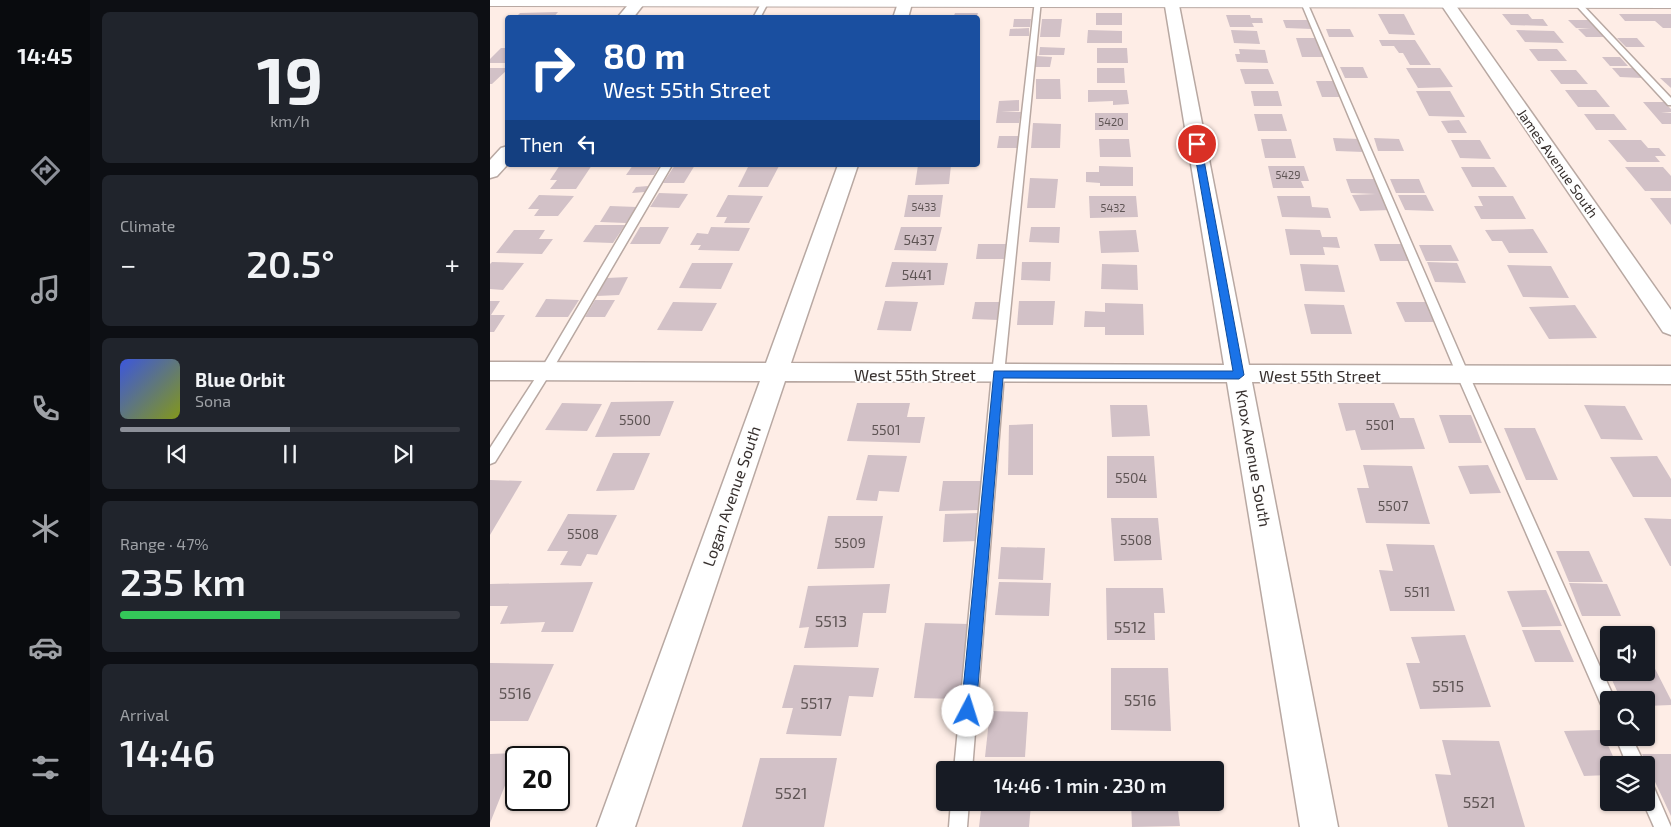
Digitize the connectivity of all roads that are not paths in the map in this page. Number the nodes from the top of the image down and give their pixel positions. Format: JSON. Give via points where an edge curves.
{"nodes":[{"id":1,"x":639,"y":1,"type":"edge"},
{"id":2,"x":766,"y":1,"type":"junction"},
{"id":3,"x":906,"y":1,"type":"edge"},
{"id":4,"x":1038,"y":1,"type":"edge"},
{"id":5,"x":1171,"y":1,"type":"edge"},
{"id":6,"x":1304,"y":1,"type":"edge"},
{"id":7,"x":1446,"y":1,"type":"edge"},
{"id":8,"x":1575,"y":1,"type":"edge"},
{"id":9,"x":492,"y":3,"type":"edge"},
{"id":10,"x":1671,"y":3,"type":"edge"},
{"id":11,"x":627,"y":15,"type":"edge"},
{"id":12,"x":758,"y":15,"type":"edge"},
{"id":13,"x":901,"y":15,"type":"edge"},
{"id":14,"x":1671,"y":102,"type":"edge"},
{"id":15,"x":505,"y":155,"type":"edge"},
{"id":16,"x":667,"y":167,"type":"edge"},
{"id":17,"x":847,"y":167,"type":"edge"},
{"id":18,"x":490,"y":172,"type":"edge"},
{"id":19,"x":1671,"y":327,"type":"edge"},
{"id":20,"x":490,"y":371,"type":"edge"},
{"id":21,"x":546,"y":372,"type":"junction"},
{"id":22,"x":774,"y":373,"type":"junction"},
{"id":23,"x":998,"y":374,"type":"junction"},
{"id":24,"x":1239,"y":375,"type":"junction"},
{"id":25,"x":1463,"y":376,"type":"junction"},
{"id":26,"x":1671,"y":376,"type":"edge"},
{"id":27,"x":490,"y":458,"type":"edge"},
{"id":28,"x":1603,"y":691,"type":"edge"},
{"id":29,"x":964,"y":761,"type":"edge"},
{"id":30,"x":1655,"y":809,"type":"edge"},
{"id":31,"x":959,"y":811,"type":"edge"},
{"id":32,"x":616,"y":827,"type":"edge"},
{"id":33,"x":958,"y":827,"type":"edge"},
{"id":34,"x":1320,"y":827,"type":"edge"},
{"id":35,"x":1663,"y":827,"type":"edge"}],
"edges":[{"from":1,"to":2,"type":"street"},
{"from":1,"to":9,"type":"street"},
{"from":1,"to":11,"type":"street"},
{"from":2,"to":3,"type":"street"},
{"from":2,"to":12,"type":"lane"},
{"from":3,"to":4,"type":"street"},
{"from":3,"to":13,"type":"street"},
{"from":4,"to":5,"type":"street"},
{"from":4,"to":23,"type":"lane"},
{"from":5,"to":6,"type":"street"},
{"from":5,"to":24,"type":"street","name":"Knox Avenue South"},
{"from":6,"to":7,"type":"street"},
{"from":6,"to":25,"type":"lane"},
{"from":7,"to":8,"type":"street"},
{"from":7,"to":19,"type":"street","name":"James Avenue South"},
{"from":8,"to":10,"type":"street"},
{"from":8,"to":14,"type":"lane"},
{"from":15,"to":18,"type":"street"},
{"from":16,"to":21,"type":"lane"},
{"from":17,"to":22,"type":"street","name":"Logan Avenue South"},
{"from":20,"to":21,"type":"street","name":"West 55th Street"},
{"from":21,"to":22,"type":"street","name":"West 55th Street"},
{"from":21,"to":27,"type":"lane"},
{"from":22,"to":23,"type":"street","name":"West 55th Street"},
{"from":22,"to":32,"type":"street","name":"Logan Avenue South"},
{"from":23,"to":24,"type":"street","name":"West 55th Street"},
{"from":23,"to":29,"type":"lane"},
{"from":24,"to":25,"type":"street","name":"West 55th Street"},
{"from":24,"to":34,"type":"street","name":"Knox Avenue South"},
{"from":25,"to":26,"type":"street","name":"West 55th Street"},
{"from":25,"to":28,"type":"lane"},
{"from":30,"to":35,"type":"lane"},
{"from":31,"to":33,"type":"lane"}]}
